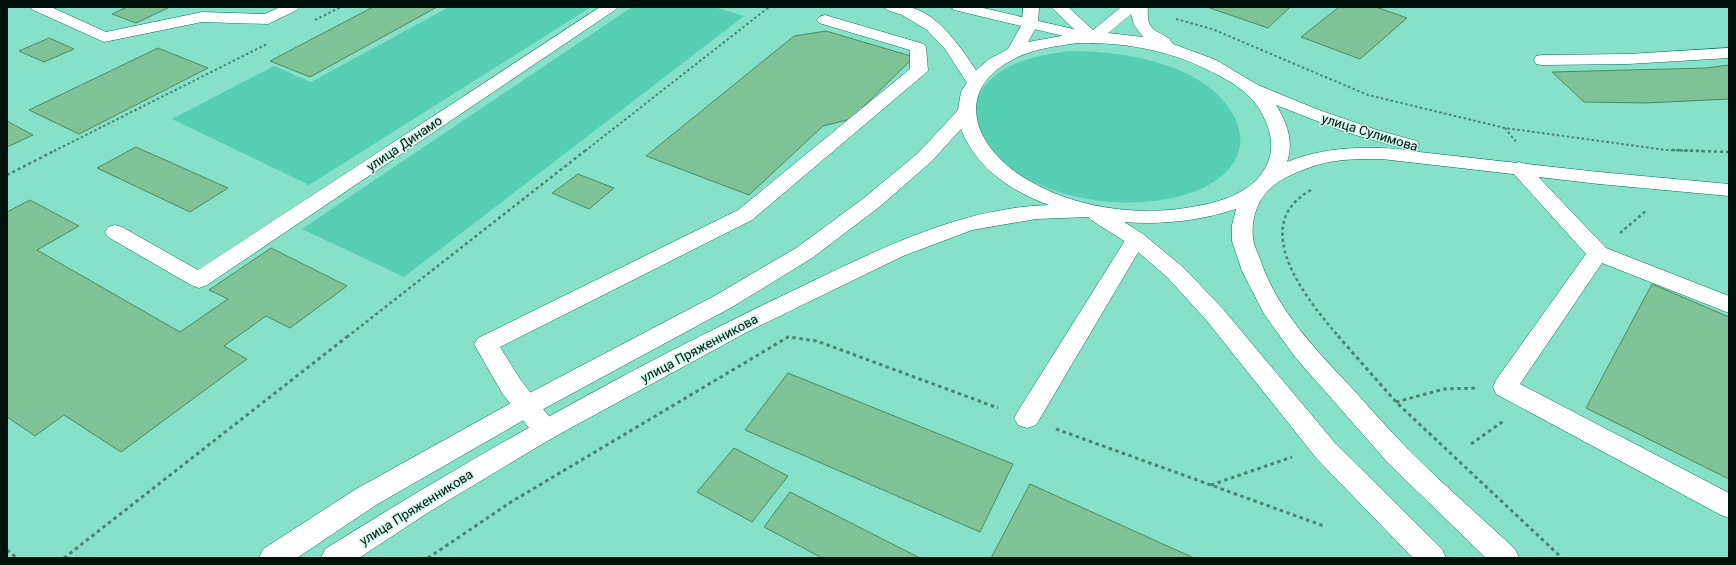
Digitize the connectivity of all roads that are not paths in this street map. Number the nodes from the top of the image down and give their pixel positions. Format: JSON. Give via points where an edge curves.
{"nodes":[{"id":1,"x":38,"y":7,"type":"edge"},
{"id":2,"x":292,"y":7,"type":"edge"},
{"id":3,"x":610,"y":7,"type":"edge"},
{"id":4,"x":892,"y":7,"type":"edge"},
{"id":5,"x":995,"y":7,"type":"edge"},
{"id":6,"x":1031,"y":7,"type":"edge"},
{"id":7,"x":1059,"y":7,"type":"edge"},
{"id":8,"x":961,"y":8,"type":"edge"},
{"id":9,"x":1137,"y":8,"type":"edge"},
{"id":10,"x":825,"y":20,"type":"dead end"},
{"id":11,"x":1030,"y":24,"type":"junction"},
{"id":12,"x":1093,"y":38,"type":"junction"},
{"id":13,"x":1179,"y":51,"type":"junction"},
{"id":14,"x":1014,"y":53,"type":"junction"},
{"id":15,"x":1729,"y":53,"type":"edge"},
{"id":16,"x":1542,"y":60,"type":"dead end"},
{"id":17,"x":975,"y":82,"type":"junction"},
{"id":18,"x":1250,"y":88,"type":"junction"},
{"id":19,"x":966,"y":112,"type":"junction"},
{"id":20,"x":1493,"y":164,"type":"junction"},
{"id":21,"x":1518,"y":168,"type":"junction"},
{"id":22,"x":1263,"y":184,"type":"junction"},
{"id":23,"x":1729,"y":190,"type":"edge"},
{"id":24,"x":1090,"y":210,"type":"junction"},
{"id":25,"x":115,"y":232,"type":"dead end"},
{"id":26,"x":1136,"y":239,"type":"junction"},
{"id":27,"x":1598,"y":253,"type":"junction"},
{"id":28,"x":1729,"y":305,"type":"edge"},
{"id":29,"x":526,"y":406,"type":"junction"},
{"id":30,"x":1027,"y":418,"type":"road end"},
{"id":31,"x":545,"y":430,"type":"junction"},
{"id":32,"x":1729,"y":506,"type":"edge"},
{"id":33,"x":273,"y":558,"type":"edge"},
{"id":34,"x":335,"y":558,"type":"edge"},
{"id":35,"x":1432,"y":558,"type":"edge"},
{"id":36,"x":1505,"y":558,"type":"edge"}],
"edges":[{"from":1,"to":2,"type":"main road","via":[[104,37],[202,17],[268,19]]},
{"from":3,"to":25,"type":"main road","name":"улица Динамо","via":[[199,280]]},
{"from":4,"to":17,"type":"main road","via":[[919,17],[937,29]]},
{"from":5,"to":8,"type":"main road"},
{"from":6,"to":11,"type":"main road"},
{"from":7,"to":12,"type":"main road"},
{"from":8,"to":11,"type":"main road"},
{"from":9,"to":12,"type":"main road"},
{"from":9,"to":13,"type":"main road","via":[[1143,30],[1156,40]]},
{"from":10,"to":29,"type":"main road","via":[[918,47],[919,72],[745,215],[486,344]]},
{"from":11,"to":12,"type":"main road"},
{"from":11,"to":14,"type":"main road"},
{"from":12,"to":13,"type":"main road","via":[[1134,40]]},
{"from":12,"to":14,"type":"main road","via":[[1054,41]]},
{"from":13,"to":18,"type":"main road","via":[[1207,61]]},
{"from":14,"to":17,"type":"main road","via":[[995,63]]},
{"from":15,"to":16,"type":"main road","via":[[1636,59]]},
{"from":17,"to":19,"type":"main road","via":[[968,97]]},
{"from":18,"to":20,"type":"main road","name":"улица Сулимова","via":[[1313,114],[1390,140]]},
{"from":18,"to":22,"type":"main road","via":[[1267,105],[1281,132],[1280,159]]},
{"from":19,"to":24,"type":"main road","via":[[973,138],[992,163],[1030,188],[1059,201]]},
{"from":19,"to":29,"type":"main road","via":[[925,157],[883,193],[804,253],[724,301]]},
{"from":20,"to":21,"type":"main road","name":"улица Сулимова"},
{"from":20,"to":22,"type":"main road","name":"улица Сулимова","via":[[1382,152],[1348,153],[1321,157],[1294,166]]},
{"from":21,"to":23,"type":"main road","name":"улица Сулимова"},
{"from":21,"to":27,"type":"main road"},
{"from":22,"to":24,"type":"main road","name":"улица Сулимова","via":[[1230,204],[1200,213],[1160,217]]},
{"from":22,"to":36,"type":"main road","via":[[1246,209],[1242,225],[1243,241],[1253,271],[1272,308],[1303,351],[1398,456]]},
{"from":24,"to":26,"type":"main road"},
{"from":24,"to":31,"type":"main road","name":"улица Пряженникова","via":[[1036,212],[967,224],[894,251],[741,325]]},
{"from":26,"to":30,"type":"main road"},
{"from":26,"to":35,"type":"main road","via":[[1176,273],[1215,315],[1326,451]]},
{"from":27,"to":28,"type":"main road"},
{"from":27,"to":32,"type":"main road","via":[[1505,387]]},
{"from":29,"to":31,"type":"main road"},
{"from":29,"to":33,"type":"main road","via":[[366,497]]},
{"from":31,"to":34,"type":"main road","name":"улица Пряженникова","via":[[419,504]]}]}
